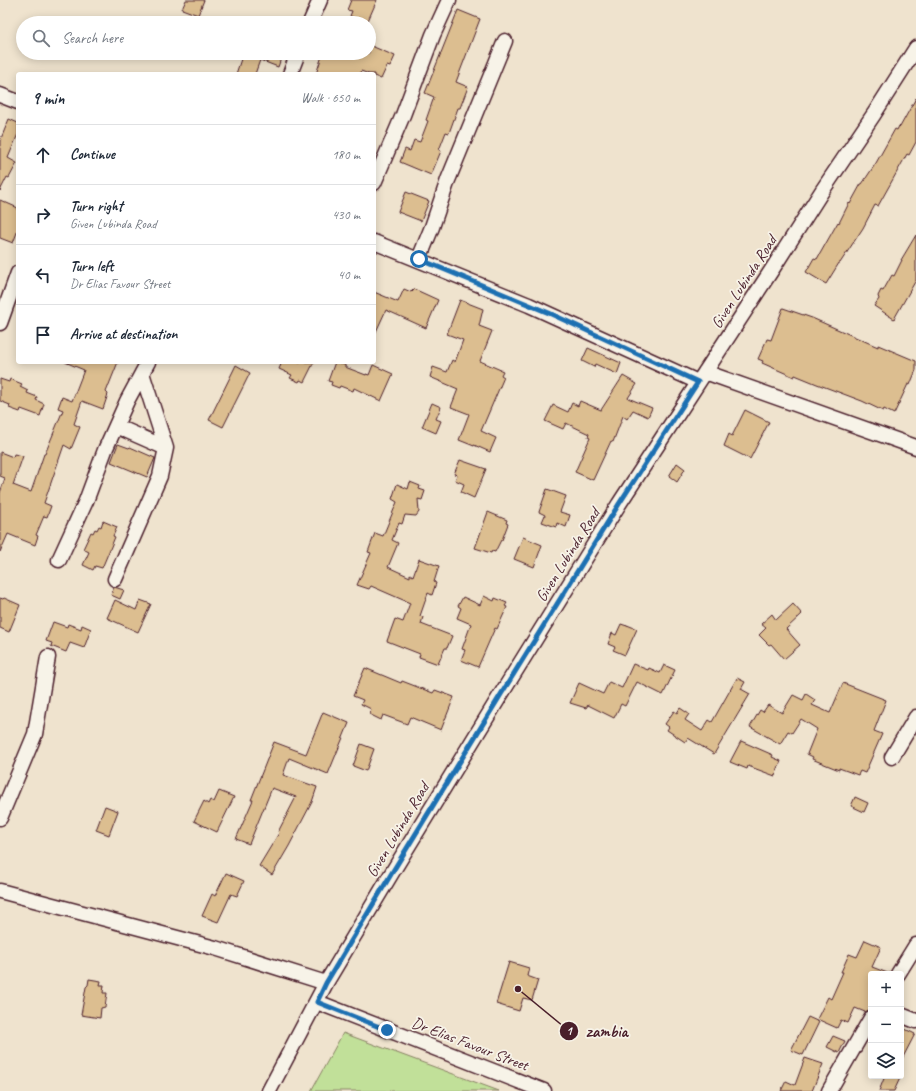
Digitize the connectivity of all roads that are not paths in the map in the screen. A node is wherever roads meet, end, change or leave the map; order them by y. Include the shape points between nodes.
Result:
1 (320, 0) edge
2 (449, 0) edge
3 (313, 16) edge
4 (505, 41) dead end
5 (916, 48) edge
6 (295, 60) edge
7 (291, 72) edge
8 (0, 95) edge
9 (16, 101) edge
10 (380, 155) edge
11 (376, 174) edge
12 (376, 243) edge
13 (419, 259) junction
14 (16, 279) edge
15 (0, 323) edge
16 (145, 368) edge
17 (702, 377) junction
18 (116, 426) junction
19 (916, 447) edge
20 (166, 448) junction
21 (59, 560) dead end
22 (115, 579) dead end
23 (48, 657) dead end
24 (916, 717) edge
25 (892, 757) dead end
26 (0, 818) edge
27 (0, 891) edge
28 (916, 945) edge
29 (900, 971) edge
30 (326, 983) junction
31 (317, 1002) junction
32 (904, 1016) edge
33 (916, 1021) edge
34 (868, 1023) edge
35 (269, 1091) edge
36 (544, 1091) edge
37 (829, 1091) edge

1 - 3 street
2 - 10 street via 403,115
4 - 13 street via 448,180
5 - 17 street, Given Lubinda Road
6 - 7 street
8 - 9 street
10 - 11 street
12 - 13 street
13 - 17 street
14 - 15 street
16 - 18 street
16 - 20 street
17 - 19 street
17 - 30 street, Given Lubinda Road via 619,504
18 - 20 street
18 - 21 street
20 - 22 street via 160,476
23 - 26 street via 35,734
24 - 25 street
27 - 30 street via 215,948
28 - 29 street
30 - 31 street, Given Lubinda Road
31 - 35 street, Given Lubinda Road
31 - 36 street, Dr Elias Favour Street
32 - 33 street
34 - 37 street

